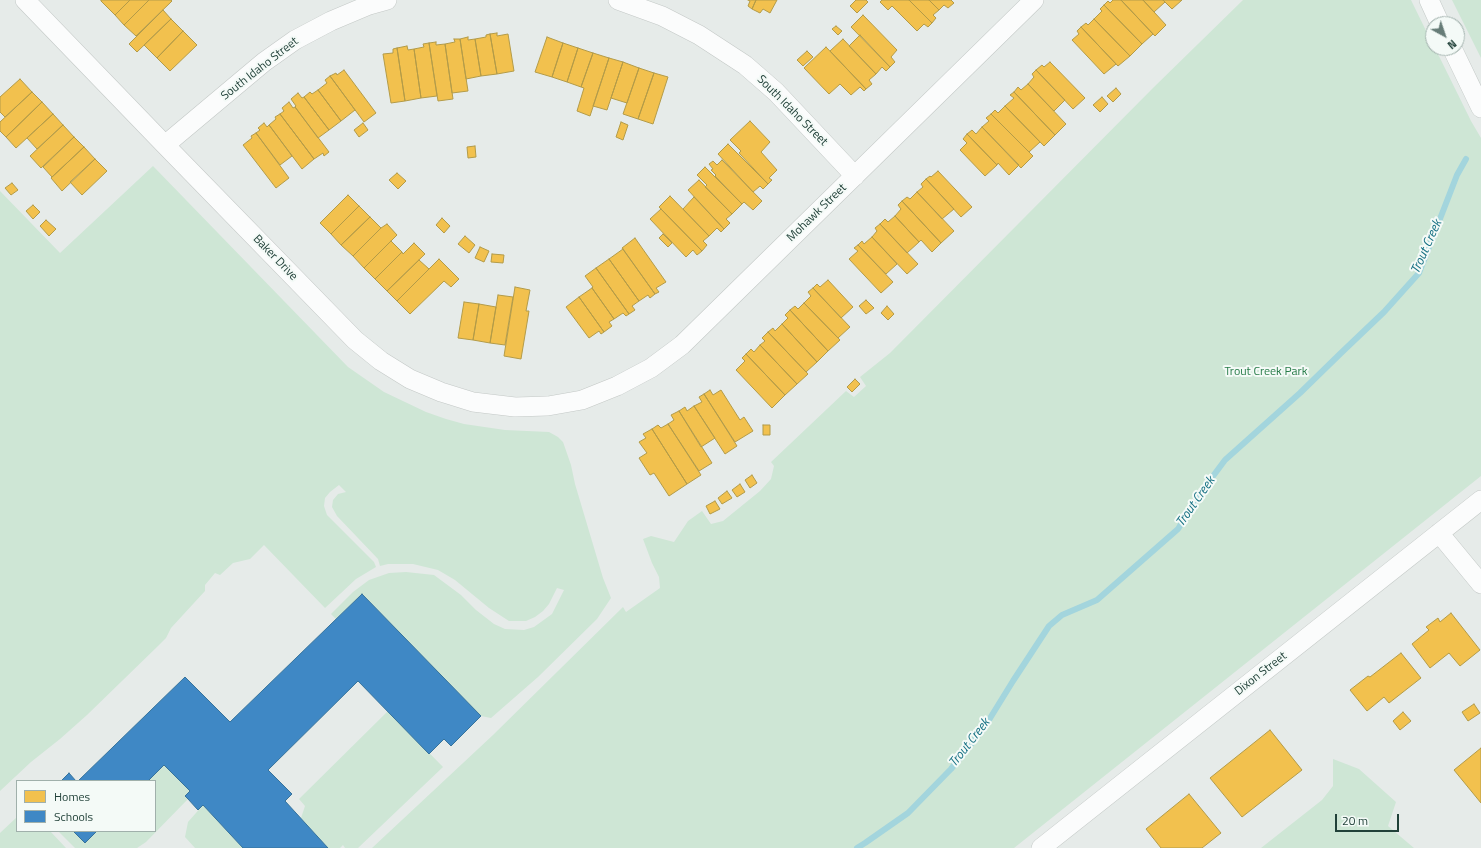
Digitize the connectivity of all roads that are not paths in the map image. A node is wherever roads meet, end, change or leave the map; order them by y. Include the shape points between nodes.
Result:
1 (25, 0) edge
2 (387, 0) edge
3 (618, 0) edge
4 (1034, 0) edge
5 (1429, 0) edge
6 (1436, 16) edge
7 (1456, 56) edge
8 (1481, 108) edge
9 (165, 145) junction
10 (855, 176) junction
11 (582, 400) joint
12 (1481, 500) edge
13 (1439, 533) junction
14 (1481, 584) edge
15 (1042, 848) edge

1 - 9 street, Baker Drive
2 - 9 street, South Idaho Street via 331,21 295,40 264,62
3 - 10 street, South Idaho Street via 662,16 699,35 745,65 776,92
4 - 10 street, Mohawk Street
5 - 6 street
7 - 8 street
9 - 11 street, Baker Drive via 355,340 387,365 435,390 473,402 515,407 548,406
10 - 11 street, Mohawk Street via 682,345 651,368 617,386
12 - 13 street, Dixon Street
13 - 14 street
13 - 15 street, Dixon Street

